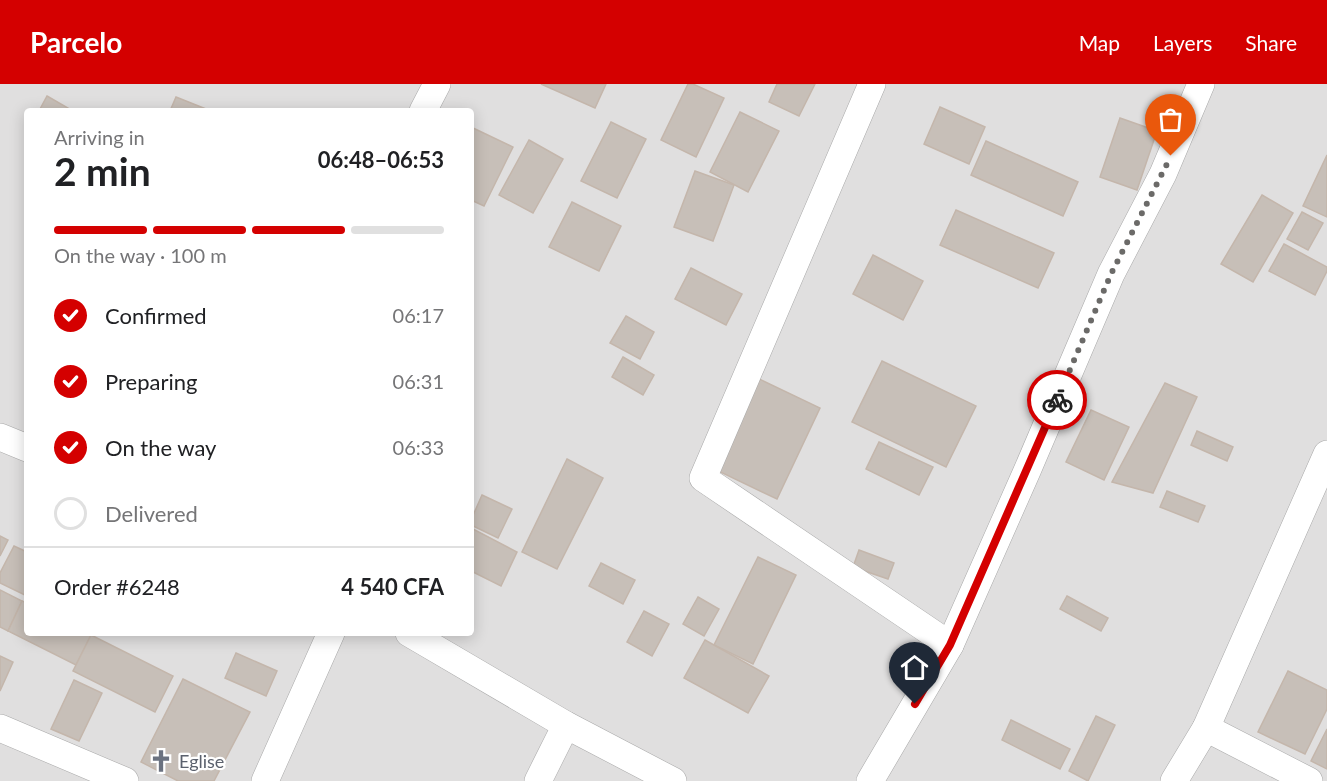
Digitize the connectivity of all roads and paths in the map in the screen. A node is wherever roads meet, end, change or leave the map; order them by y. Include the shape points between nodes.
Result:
1 (872, 84) edge
2 (1201, 84) edge
3 (0, 436) edge
4 (24, 447) edge
5 (1327, 454) edge
6 (330, 636) edge
7 (414, 636) edge
8 (950, 645) junction
9 (566, 725) junction
10 (0, 728) edge
11 (1206, 728) junction
12 (125, 781) edge
13 (265, 781) edge
14 (538, 781) edge
15 (673, 781) edge
16 (870, 781) edge
17 (1174, 781) edge
18 (1309, 781) edge

1 - 8 street via 703,478
2 - 8 street via 1163,174 1111,274
3 - 4 street
5 - 11 street
6 - 13 street
7 - 9 street
8 - 16 street
9 - 14 street
9 - 15 street
10 - 12 street
11 - 17 street
11 - 18 street

